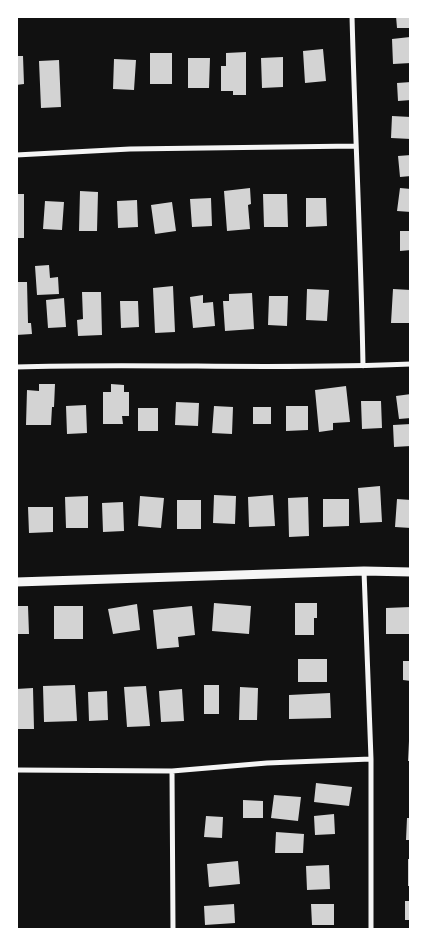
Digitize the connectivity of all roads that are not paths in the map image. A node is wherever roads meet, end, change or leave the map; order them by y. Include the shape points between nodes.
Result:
1 (352, 16) edge
2 (356, 146) junction
3 (16, 155) edge
4 (411, 364) edge
5 (363, 366) junction
6 (16, 368) edge
7 (364, 572) junction
8 (411, 572) edge
9 (16, 582) edge
10 (371, 758) junction
11 (16, 770) edge
12 (172, 771) junction
13 (173, 930) edge
14 (370, 930) edge

1 - 2 street
2 - 3 street via 130,149
2 - 5 street
4 - 5 street
5 - 6 street via 86,365
7 - 8 street
7 - 9 street
7 - 10 street
10 - 12 street
10 - 14 street
11 - 12 street
12 - 13 street

